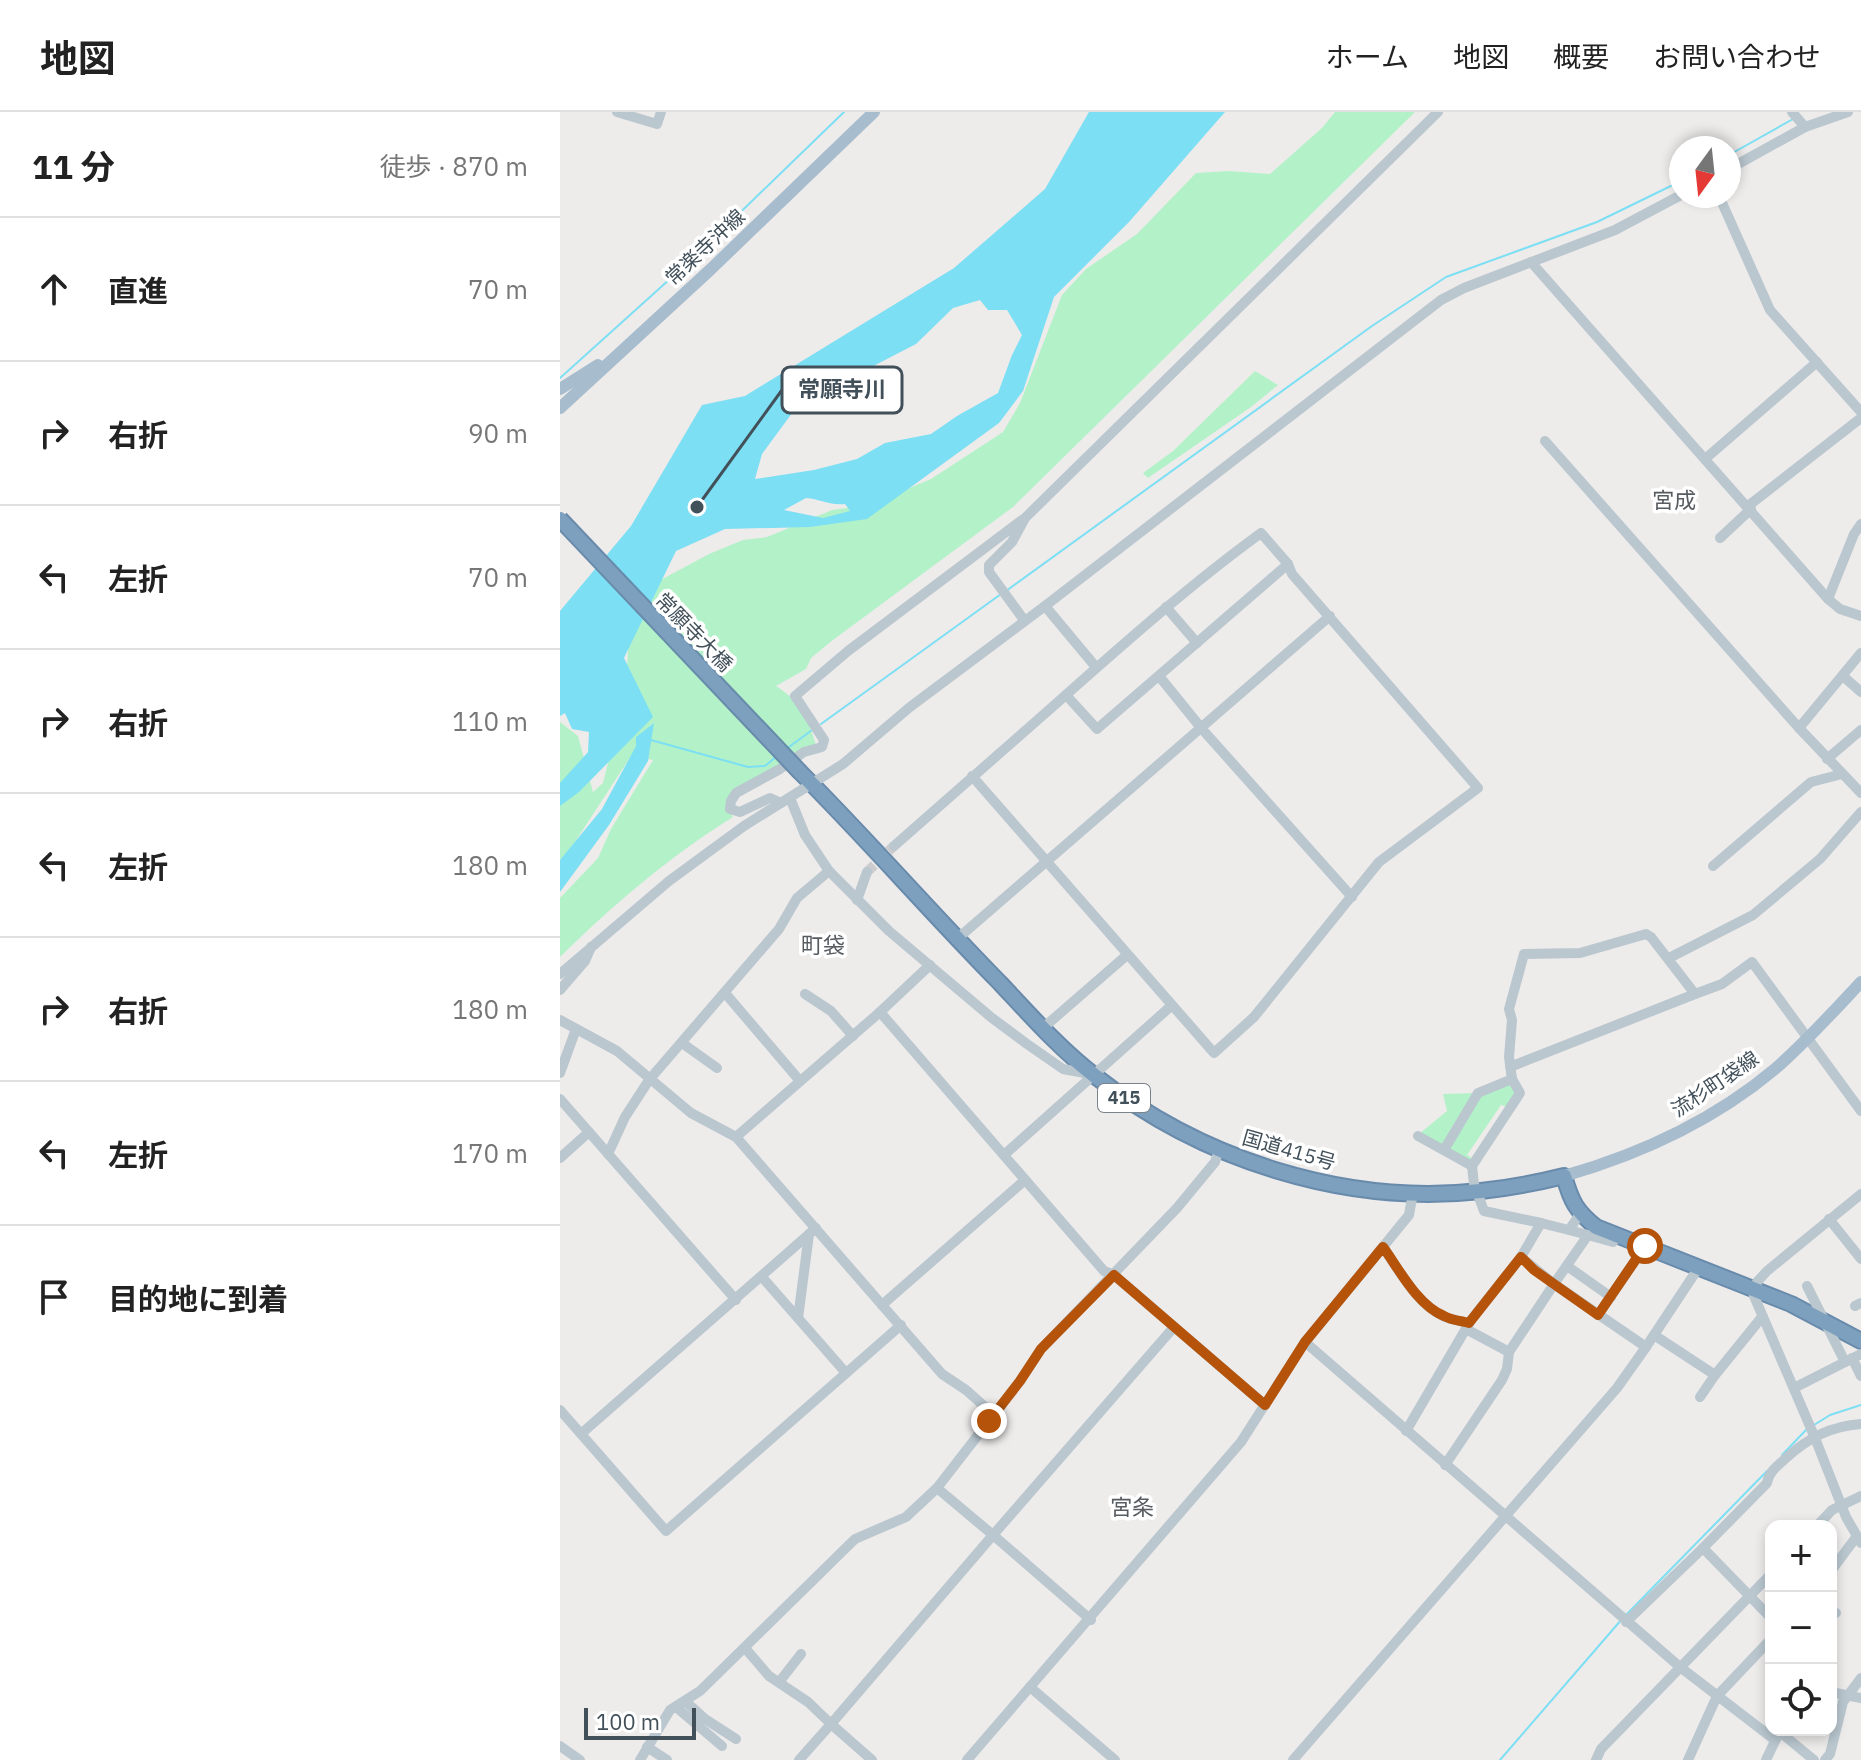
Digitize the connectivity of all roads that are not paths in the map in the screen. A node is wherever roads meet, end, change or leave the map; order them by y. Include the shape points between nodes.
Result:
1 (617, 112) edge
2 (661, 112) edge
3 (874, 112) edge
4 (1438, 112) edge
5 (1792, 112) edge
6 (1848, 112) edge
7 (1805, 127) junction
8 (1741, 162) edge
9 (1669, 201) edge
10 (1724, 208) edge
11 (1531, 262) junction
12 (624, 349) junction
13 (1817, 362) junction
14 (560, 389) edge
15 (560, 408) edge
16 (1861, 412) edge
17 (1861, 418) edge
18 (1545, 441) dead end
19 (1705, 459) junction
20 (1750, 508) junction
21 (1025, 518) junction
22 (560, 519) edge
23 (1861, 524) edge
24 (1720, 538) dead end
25 (1288, 564) junction
26 (1828, 599) junction
27 (1045, 606) junction
28 (1166, 607) junction
29 (1330, 616) junction
30 (1861, 616) edge
31 (1024, 620) junction
32 (1197, 643) junction
33 (1861, 653) edge
34 (1095, 666) junction
35 (1159, 676) junction
36 (1844, 677) junction
37 (1861, 692) edge
38 (1066, 695) junction
39 (1799, 728) junction
40 (1202, 729) junction
41 (1861, 730) edge
42 (1827, 759) junction
43 (800, 772) joint
44 (1842, 774) junction
45 (972, 776) junction
46 (812, 784) junction
47 (1861, 793) edge
48 (785, 801) junction
49 (1861, 812) edge
50 (894, 846) tunnel mouth
51 (1047, 861) junction
52 (1713, 866) dead end
53 (829, 871) junction
54 (867, 872) tunnel mouth
55 (1352, 897) junction
56 (857, 900) junction
57 (957, 939) junction
58 (592, 945) junction
59 (1127, 955) junction
60 (1669, 958) junction
61 (930, 965) junction
62 (560, 974) edge
63 (1861, 982) edge
64 (560, 990) edge
65 (725, 993) junction
66 (805, 994) dead end
67 (1695, 994) junction
68 (1171, 1006) junction
69 (880, 1012) junction
70 (560, 1020) edge
71 (1043, 1028) junction
72 (576, 1029) junction
73 (853, 1036) junction
74 (1809, 1038) junction
75 (682, 1043) junction
76 (717, 1068) dead end
77 (560, 1073) edge
78 (1511, 1073) junction
79 (1092, 1074) junction
80 (649, 1080) junction
81 (800, 1081) junction
82 (560, 1099) edge
83 (1861, 1111) edge
84 (589, 1132) junction
85 (1418, 1136) dead end
86 (736, 1137) junction
87 (1219, 1150) junction
88 (1444, 1150) junction
89 (608, 1154) junction
90 (1004, 1155) junction
91 (560, 1158) edge
92 (1472, 1166) junction
93 (1564, 1176) junction
94 (1025, 1180) junction
95 (1478, 1192) junction
96 (1413, 1193) junction
97 (1861, 1194) edge
98 (1580, 1214) junction
99 (1829, 1219) junction
100 (1541, 1223) junction
101 (1569, 1230) junction
102 (812, 1231) junction
103 (1588, 1235) junction
104 (1617, 1236) junction
105 (1645, 1246) junction
106 (1383, 1247) junction
107 (1521, 1257) junction
108 (1861, 1259) edge
109 (1567, 1266) junction
110 (1699, 1267) junction
111 (1114, 1275) junction
112 (762, 1277) junction
113 (1554, 1284) junction
114 (1807, 1286) dead end
115 (1755, 1289) junction
116 (1611, 1297) junction
117 (736, 1300) junction
118 (882, 1305) junction
119 (1598, 1315) junction
120 (1762, 1317) junction
121 (798, 1318) junction
122 (1826, 1320) junction
123 (901, 1325) junction
124 (1467, 1326) junction
125 (1174, 1327) junction
126 (1654, 1335) junction
127 (1861, 1341) edge
128 (1305, 1342) junction
129 (1646, 1347) junction
130 (1509, 1352) junction
131 (1853, 1358) edge
132 (846, 1373) junction
133 (1715, 1375) junction
134 (1861, 1376) edge
135 (1794, 1388) junction
136 (1700, 1397) dead end
137 (1265, 1405) junction
138 (560, 1410) edge
139 (993, 1414) junction
140 (1861, 1424) edge
141 (1406, 1431) junction
142 (582, 1433) junction
143 (1815, 1438) junction
144 (1445, 1465) junction
145 (937, 1488) junction
146 (1861, 1496) edge
147 (1841, 1505) junction
148 (1506, 1515) junction
149 (1824, 1520) edge
150 (993, 1535) junction
151 (1859, 1539) edge
152 (1703, 1548) junction
153 (1837, 1564) edge
154 (1765, 1580) edge
155 (1751, 1595) junction
156 (1765, 1611) edge
157 (1091, 1620) junction
158 (1626, 1622) junction
159 (1765, 1645) edge
160 (745, 1648) junction
161 (801, 1654) dead end
162 (1680, 1667) junction
163 (1861, 1678) edge
164 (780, 1681) junction
165 (1030, 1687) junction
166 (1837, 1694) edge
167 (1849, 1695) junction
168 (1717, 1696) junction
169 (1861, 1698) edge
170 (680, 1704) junction
171 (831, 1724) junction
172 (1765, 1725) edge
173 (1778, 1736) edge
174 (1782, 1736) edge
175 (736, 1739) dead end
176 (560, 1746) edge
177 (722, 1746) dead end
178 (647, 1747) junction
179 (580, 1760) edge
180 (640, 1760) edge
181 (667, 1760) edge
182 (799, 1760) edge
183 (872, 1760) edge
184 (967, 1760) edge
185 (1115, 1760) edge
186 (1293, 1760) edge
187 (1596, 1760) edge
188 (1688, 1760) edge
189 (1766, 1760) edge
190 (1814, 1760) edge
191 (1825, 1760) edge

1 - 2 street via 657,124
3 - 12 main road, 常楽寺沖線
4 - 21 street
5 - 7 street
6 - 7 street
7 - 8 street
9 - 11 street via 1615,230
10 - 13 street via 1770,310
11 - 19 street
11 - 27 street via 1464,288 1413,319
12 - 14 main road
12 - 15 main road, 常楽寺沖線
13 - 16 street
13 - 19 street
17 - 20 street
18 - 39 street
19 - 20 street
20 - 24 street
20 - 26 street
21 - 31 street via 1012,542 989,565
21 - 48 street via 795,696 821,733 822,747 804,752 736,793 730,809 740,812 770,798
22 - 43 highway, 常願寺大橋 / 415, bridge
23 - 26 street
25 - 28 street via 1261,533
25 - 29 street
25 - 32 street
26 - 30 street
27 - 31 street
27 - 34 street
28 - 32 street
28 - 34 street
29 - 40 street
29 - 55 street via 1478,788 1388,855
31 - 46 street
32 - 35 street
33 - 36 street
34 - 38 street
35 - 38 street via 1097,729
35 - 40 street
36 - 37 street
36 - 39 street
38 - 45 street
39 - 42 street
40 - 51 street
40 - 55 street
41 - 42 street
42 - 44 street
43 - 46 highway, 国道415号 / 415
44 - 47 street
44 - 52 street via 1811,782
45 - 50 street
45 - 51 street
46 - 48 street
46 - 57 highway, 国道415号 / 415
48 - 53 street
48 - 58 street via 669,881
49 - 60 street via 1820,859 1753,915
51 - 57 street
51 - 59 street
53 - 56 street
53 - 65 street via 797,898 779,929
54 - 56 street
55 - 68 street via 1254,1017 1214,1053
56 - 61 street
57 - 71 highway, 国道415号 / 415
58 - 62 street
58 - 64 street
59 - 68 street
59 - 71 street
60 - 67 street
60 - 78 street via 1646,934 1580,953 1524,954 1509,1009
61 - 69 street
61 - 79 street via 1063,1069
63 - 74 main road, 流杉町袋線
65 - 75 street
65 - 81 street
66 - 73 street via 831,1011
67 - 74 street via 1722,984 1752,962
67 - 78 street
68 - 79 street
69 - 73 street
69 - 90 street
70 - 72 street
71 - 79 highway, 国道415号 / 415
72 - 77 street
72 - 80 street via 617,1051
73 - 81 street
74 - 83 street
74 - 93 main road, 流杉町袋線 via 1697,1123 1646,1148
75 - 76 street
75 - 80 street
78 - 88 street via 1478,1093
78 - 92 street via 1520,1093
79 - 87 highway, 国道415号 / 415 via 1165,1123
79 - 90 street
80 - 86 street via 691,1113
80 - 89 street
81 - 86 street
82 - 84 street
84 - 89 street
84 - 91 street
85 - 88 street
86 - 102 street
87 - 96 highway, 国道415号 / 415 via 1329,1183
87 - 111 street via 1177,1208
88 - 92 street
89 - 117 street
90 - 94 street
92 - 95 street
93 - 95 highway, 国道415号 / 415
93 - 98 highway
94 - 111 street via 1104,1271
94 - 118 street
95 - 96 highway, 国道415号 / 415
95 - 100 street via 1484,1211
96 - 106 street via 1409,1215
97 - 99 street
98 - 101 street
98 - 104 highway
99 - 108 street
99 - 115 street via 1767,1271
100 - 101 street
100 - 107 street
101 - 103 street
102 - 112 street
102 - 118 street
102 - 121 street
103 - 104 street via 1613,1242
103 - 109 street
104 - 105 highway
105 - 110 highway
105 - 116 street
106 - 124 street via 1435,1311
106 - 128 street
107 - 113 street
107 - 124 street
109 - 113 street
109 - 116 street
110 - 115 highway
110 - 126 street
111 - 125 street
111 - 139 street via 1041,1349
112 - 117 street
112 - 121 street
113 - 119 street
113 - 130 street
114 - 122 street
115 - 120 street
115 - 122 highway
116 - 119 street
117 - 142 street
118 - 123 street
119 - 129 street
120 - 133 street
120 - 135 street
121 - 132 street
122 - 127 highway
122 - 131 street
123 - 132 street
123 - 139 street via 942,1374
124 - 130 street
124 - 141 street
125 - 137 street
125 - 150 street
126 - 129 street
126 - 133 street
128 - 137 street
128 - 141 street
129 - 148 street
130 - 144 street via 1502,1380
131 - 134 street
131 - 135 street
132 - 142 street via 666,1531
133 - 136 street
135 - 143 street
137 - 157 street via 1234,1451
138 - 142 street
139 - 145 street
140 - 143 street via 1827,1430
141 - 144 street
143 - 147 street
143 - 152 street via 1769,1474 1767,1483
144 - 148 street
145 - 150 street
145 - 160 street via 906,1517 855,1539
146 - 147 street
147 - 149 street
147 - 151 street
148 - 158 street
148 - 186 street
150 - 157 street
150 - 171 street
151 - 153 street
152 - 155 street
152 - 158 street
154 - 155 street
155 - 156 street
155 - 162 street
157 - 165 street
158 - 162 street
159 - 168 street
160 - 164 street
160 - 170 street
161 - 164 street
162 - 168 street
162 - 187 street
163 - 167 street
164 - 171 street
165 - 184 street
165 - 185 street
166 - 167 street
167 - 169 street
167 - 191 street
168 - 172 street
168 - 188 street
170 - 175 street
170 - 177 street
170 - 178 street via 670,1710
171 - 182 street
171 - 183 street
173 - 189 street
174 - 190 street
176 - 179 street
178 - 180 street
178 - 181 street

